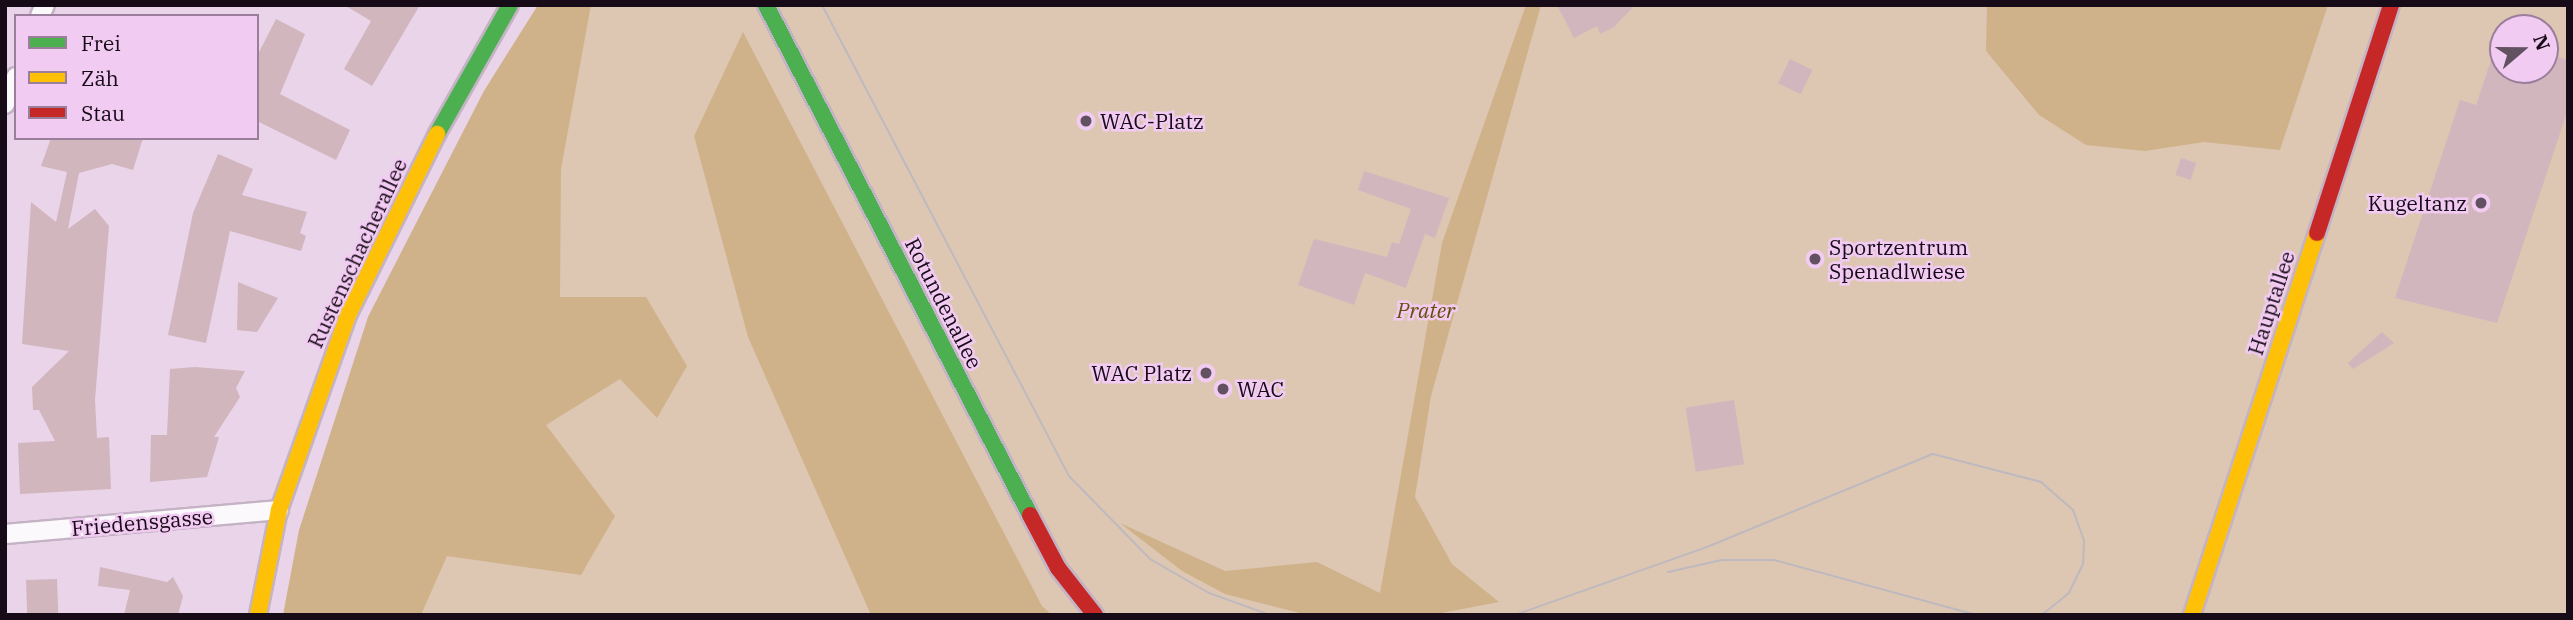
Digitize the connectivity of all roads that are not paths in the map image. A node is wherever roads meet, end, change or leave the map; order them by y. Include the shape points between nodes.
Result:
1 (510, 5) edge
2 (766, 5) edge
3 (2391, 5) edge
4 (14, 82) edge
5 (5, 104) edge
6 (279, 510) junction
7 (5, 534) edge
8 (258, 615) edge
9 (1095, 615) edge
10 (2192, 615) edge

1 - 6 street, Rustenschacherallee via 426,154 348,314
2 - 9 street, Rotundenallee via 1058,568
3 - 10 street, Hauptallee
4 - 5 street
6 - 7 street, Friedensgasse
6 - 8 street, Rustenschacherallee

